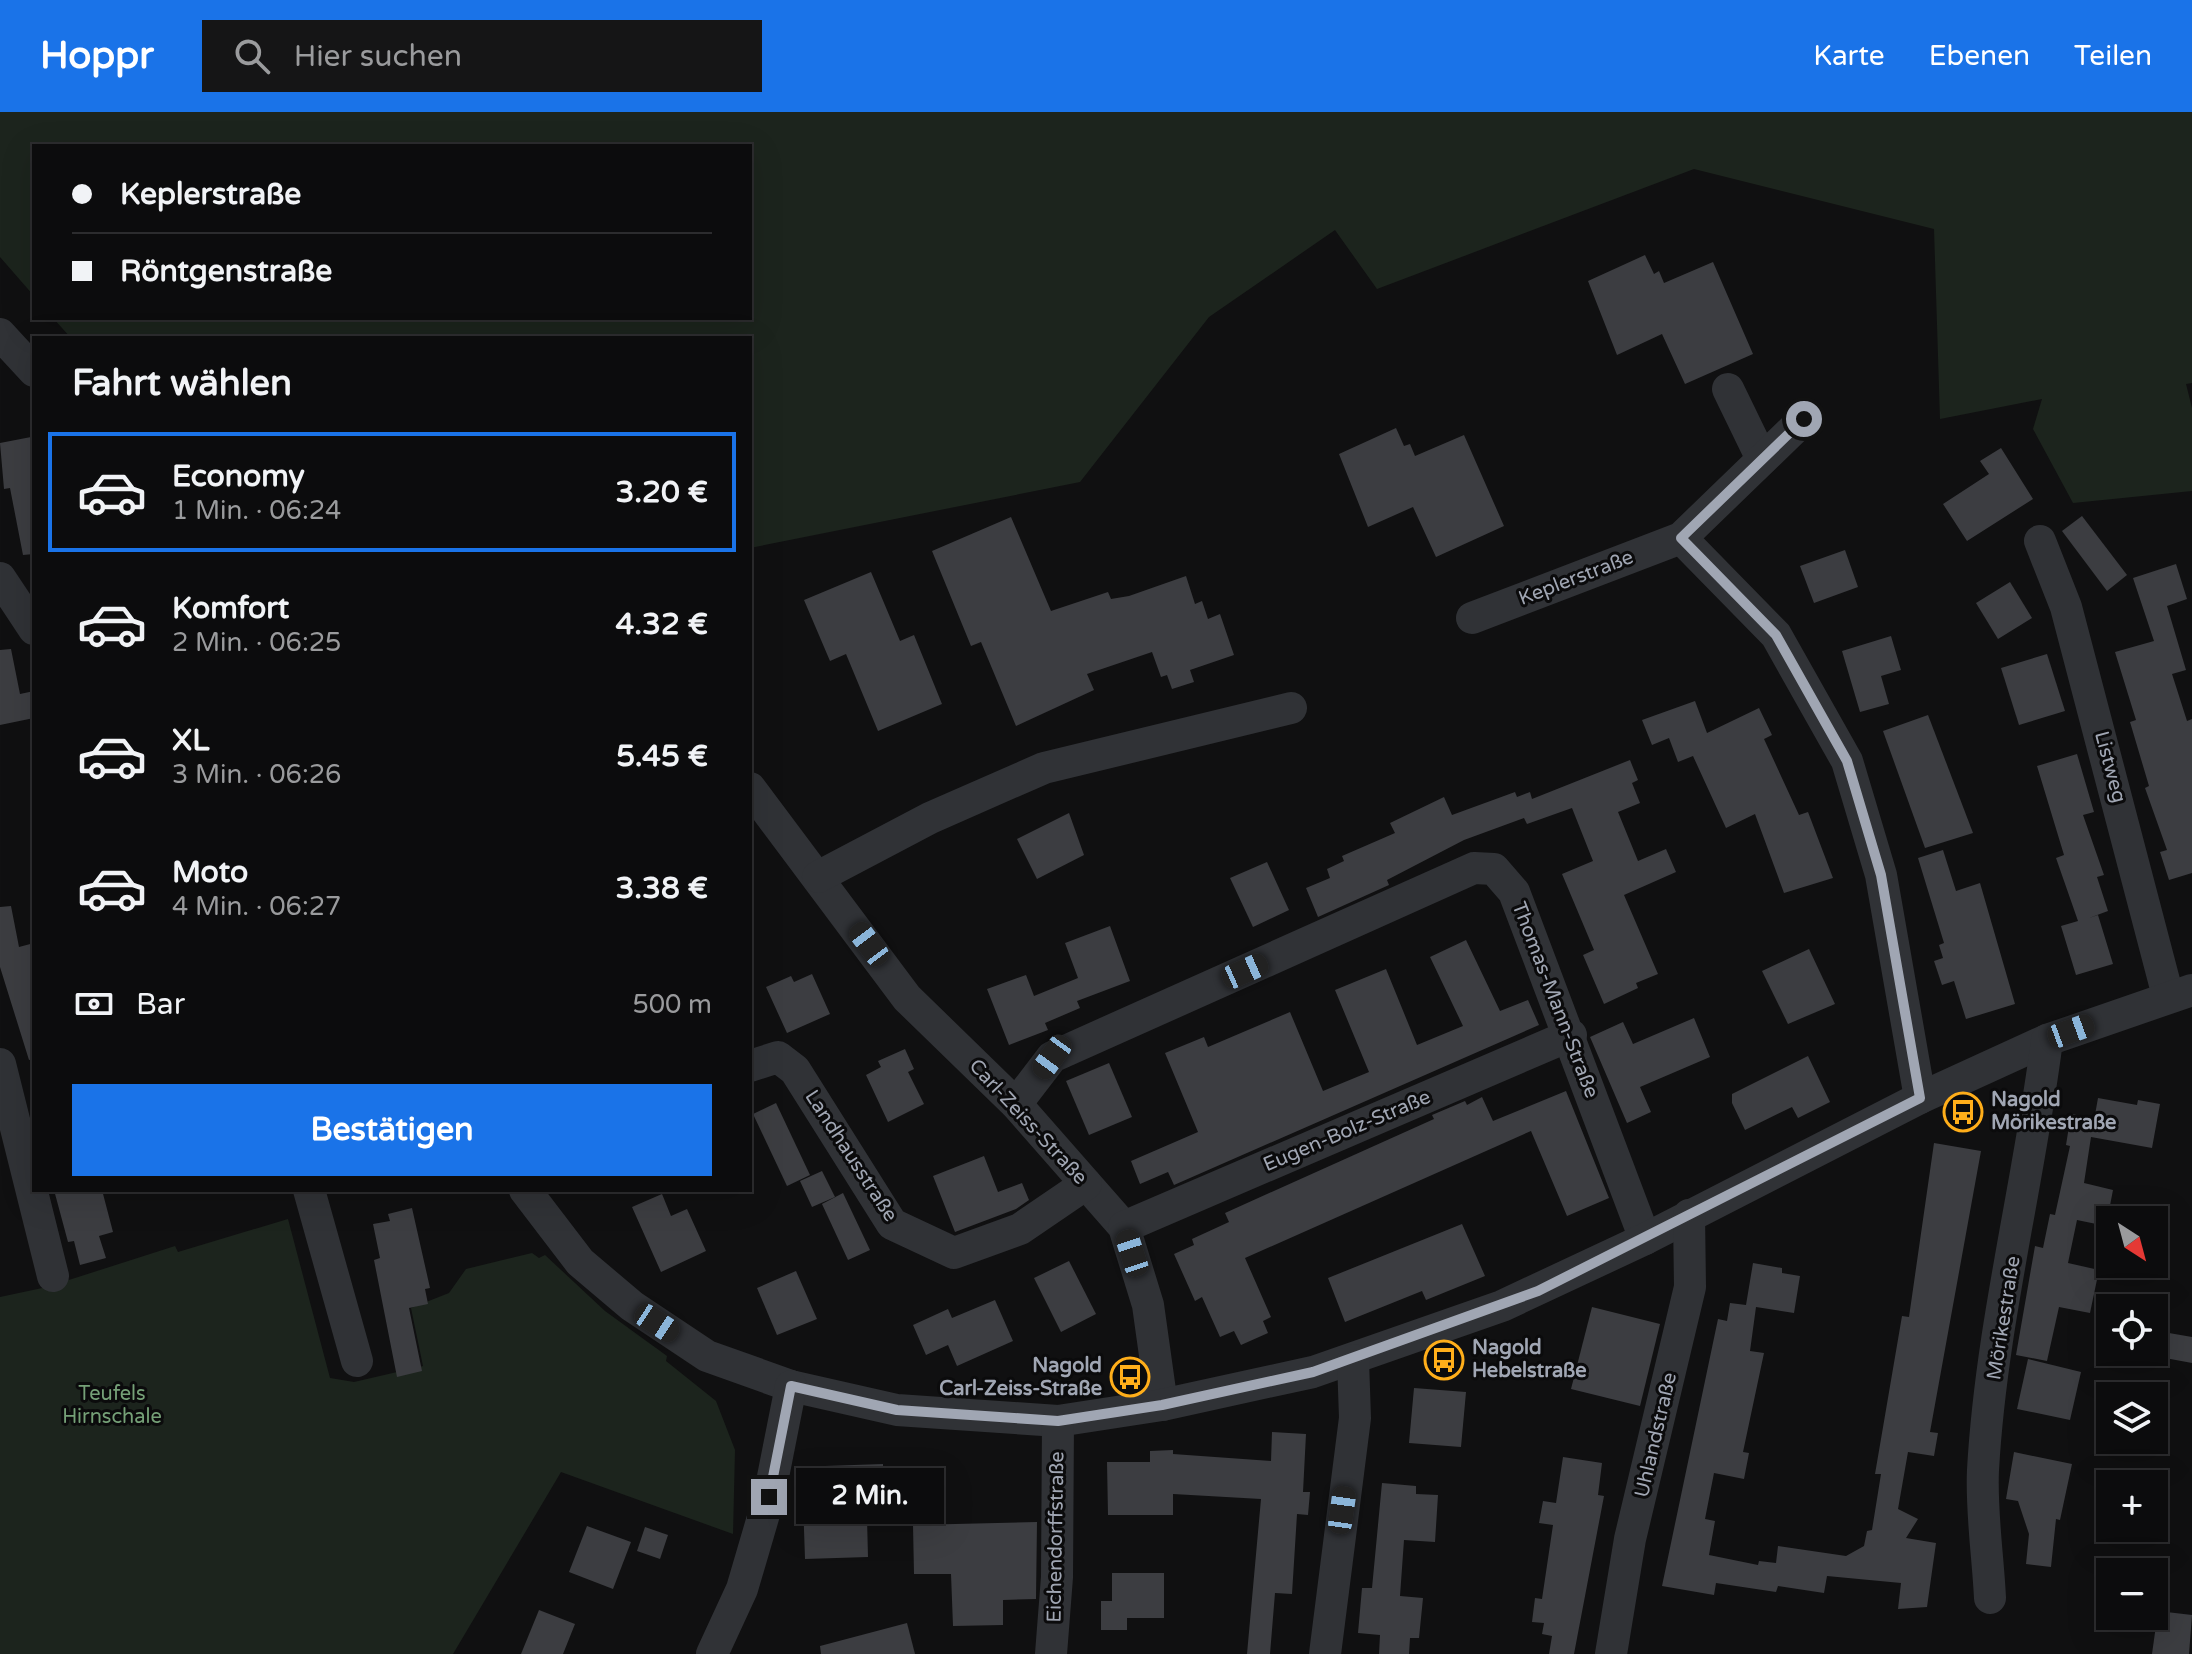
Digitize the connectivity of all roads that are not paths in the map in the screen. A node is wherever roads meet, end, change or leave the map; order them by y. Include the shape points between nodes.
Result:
1 (0, 334) edge
2 (32, 369) edge
3 (1728, 389) dead end
4 (1804, 419) dead end
5 (1762, 459) junction
6 (1681, 538) junction
7 (2040, 541) dead end
8 (0, 578) edge
9 (1472, 618) dead end
10 (32, 626) edge
11 (1291, 708) dead end
12 (752, 791) edge
13 (818, 877) junction
14 (2180, 993) edge
15 (1571, 1035) junction
16 (2047, 1040) junction
17 (0, 1064) edge
18 (752, 1065) edge
19 (1920, 1098) junction
20 (1016, 1104) junction
21 (1086, 1184) junction
22 (310, 1192) edge
23 (527, 1192) edge
24 (1689, 1215) junction
25 (1124, 1227) junction
26 (1645, 1239) junction
27 (53, 1276) dead end
28 (1353, 1360) junction
29 (357, 1361) dead end
30 (791, 1386) junction
31 (1162, 1405) junction
32 (1058, 1421) junction
33 (1990, 1598) dead end
34 (712, 1654) edge
35 (1051, 1654) edge
36 (1325, 1654) edge
37 (1611, 1654) edge

1 - 2 street
3 - 5 street
4 - 5 street, Keplerstraße
5 - 6 street, Keplerstraße
6 - 9 street, Keplerstraße
6 - 19 street via 1776,635 1847,761 1881,875
7 - 14 street, Listweg via 2066,607
8 - 10 street
11 - 13 street via 1044,768 930,818
12 - 13 street, Carl-Zeiss-Straße
13 - 20 street, Carl-Zeiss-Straße via 907,998
14 - 16 street
15 - 20 street, Thomas-Mann-Straße via 1514,892 1494,869 1474,868 1052,1057
15 - 25 street, Eugen-Bolz-Straße
15 - 26 street, Thomas-Mann-Straße
16 - 19 street
16 - 33 street, Mörikestraße via 2001,1320 1983,1472
17 - 27 street
18 - 21 street, Landhausstraße via 778,1057 795,1070 892,1224 954,1253 1020,1229
19 - 24 street
20 - 21 street, Carl-Zeiss-Straße
21 - 25 street, Carl-Zeiss-Straße
22 - 29 street
23 - 30 street via 580,1262 632,1306 707,1356
24 - 26 street
24 - 37 street, Uhlandstraße via 1690,1287 1630,1539
25 - 31 street, Carl-Zeiss-Straße via 1148,1305
26 - 28 street via 1514,1301
28 - 31 street
28 - 36 street via 1355,1418
30 - 32 street via 897,1410
30 - 34 street via 769,1497 742,1589
31 - 32 street
32 - 35 street, Eichendorffstraße

